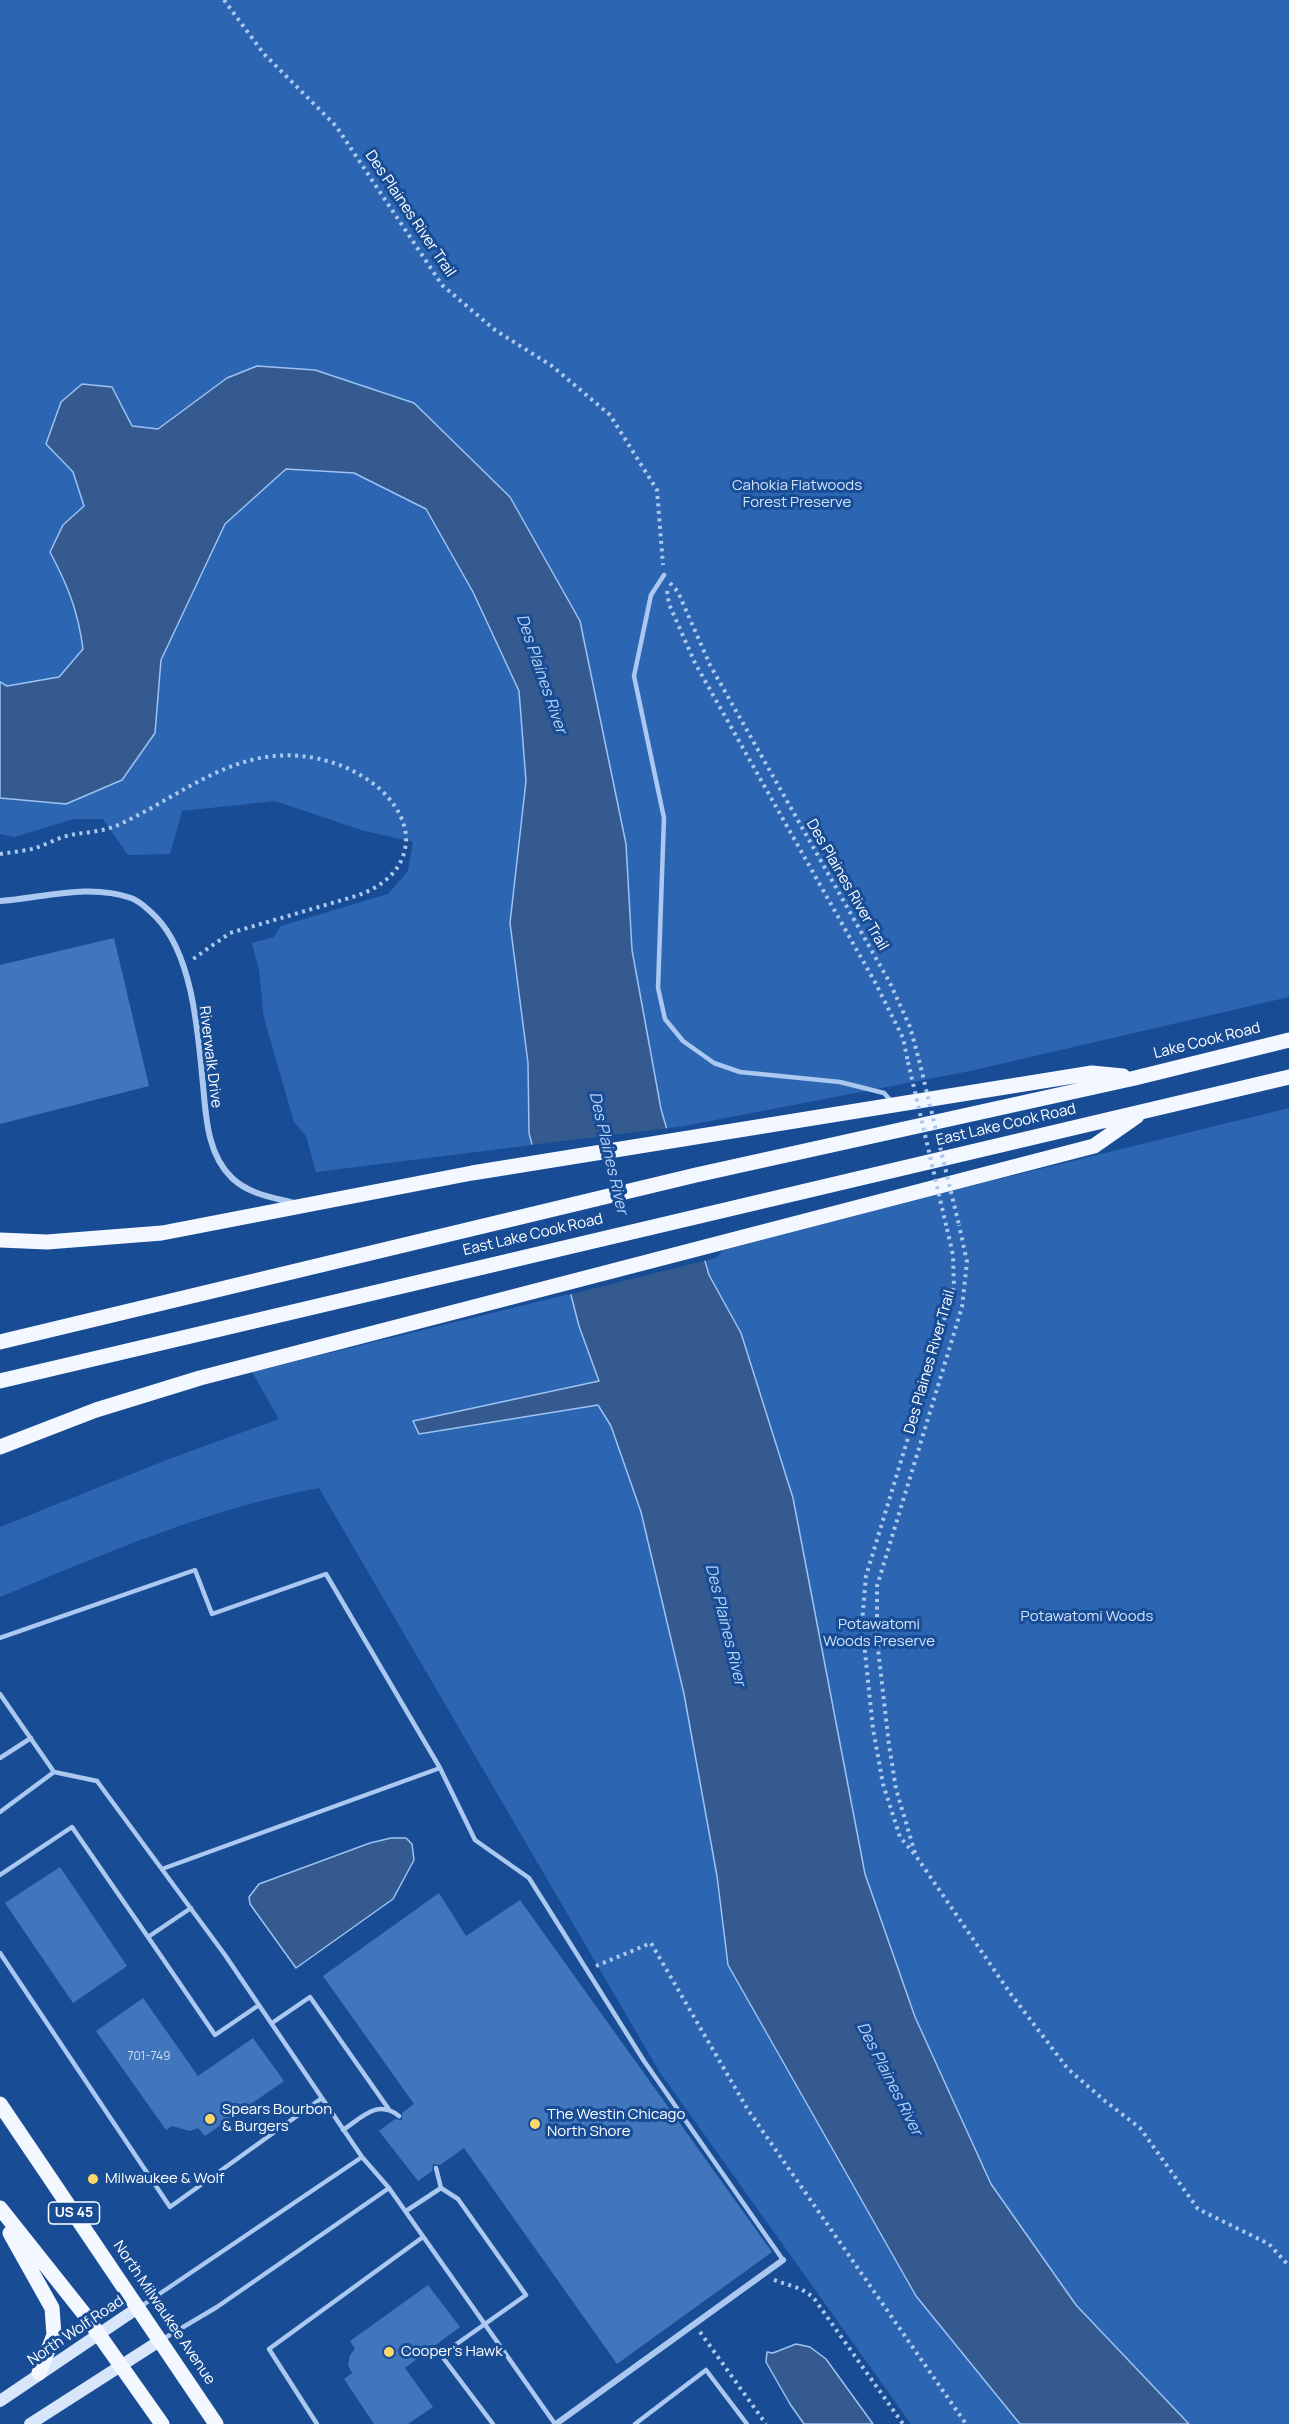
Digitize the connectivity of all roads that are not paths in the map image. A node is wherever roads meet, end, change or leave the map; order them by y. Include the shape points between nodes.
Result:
1 (664, 575) road end
2 (0, 901) edge
3 (1289, 1040) edge
4 (1289, 1077) edge
5 (1135, 1078) junction
6 (895, 1106) junction
7 (1145, 1111) junction
8 (304, 1206) junction
9 (0, 1240) edge
10 (0, 1342) edge
11 (0, 1381) edge
12 (0, 1447) edge
13 (0, 1638) edge
14 (0, 1694) edge
15 (31, 1738) junction
16 (0, 1758) edge
17 (440, 1768) junction
18 (54, 1772) junction
19 (0, 1812) edge
20 (162, 1869) junction
21 (0, 1875) edge
22 (191, 1908) junction
23 (148, 1937) junction
24 (0, 1953) edge
25 (260, 2005) junction
26 (272, 2023) junction
27 (322, 2098) junction
28 (0, 2104) edge
29 (388, 2108) junction
30 (399, 2116) dead end
31 (344, 2130) junction
32 (362, 2157) junction
33 (436, 2168) dead end
34 (389, 2188) junction
35 (441, 2188) junction
36 (0, 2208) edge
37 (406, 2211) junction
38 (0, 2215) edge
39 (423, 2237) junction
40 (783, 2260) joint
41 (139, 2307) junction
42 (485, 2324) junction
43 (99, 2334) junction
44 (161, 2340) junction
45 (120, 2365) junction
46 (39, 2373) junction
47 (0, 2402) edge
48 (30, 2424) edge
49 (162, 2424) edge
50 (216, 2424) edge
51 (317, 2424) edge
52 (493, 2424) edge
53 (555, 2424) edge
54 (635, 2424) edge
55 (747, 2424) edge

1 - 6 lane via 651,596 634,676 664,818 658,988 665,1019 683,1041 714,1063 740,1072 871,1088 884,1093
2 - 8 street, Riverwalk Drive via 92,890 132,898 167,928 183,967 198,1032 207,1123 216,1158 230,1177 249,1192
3 - 5 main road, Lake Cook Road
4 - 7 main road
5 - 6 main road via 1092,1072
5 - 10 main road, East Lake Cook Road via 696,1175
6 - 8 main road via 472,1173
7 - 11 main road, East Lake Cook Road
7 - 12 main road via 1094,1146 200,1378 96,1410
8 - 9 main road via 162,1233 47,1242
13 - 17 lane via 195,1570 212,1614 326,1574
14 - 15 lane
15 - 16 lane
15 - 18 lane
17 - 20 lane
17 - 40 lane via 475,1840 529,1878 644,2061
18 - 19 lane
18 - 20 lane via 97,1781
20 - 22 lane
21 - 23 lane via 72,1827
22 - 23 lane
22 - 25 lane
23 - 25 lane via 215,2035
24 - 27 lane via 170,2207
25 - 26 lane
26 - 27 lane
26 - 29 lane via 310,1997
27 - 31 lane
28 - 41 main road, North Milwaukee Avenue / US 45
29 - 30 lane
29 - 31 lane via 376,2108
31 - 32 lane
32 - 34 lane
32 - 41 lane
33 - 35 lane
34 - 37 lane
34 - 44 lane via 217,2307
35 - 37 lane
35 - 42 lane via 458,2199 526,2295
36 - 43 main road
37 - 39 lane
38 - 46 main road via 52,2308 54,2335
39 - 42 lane
39 - 51 lane via 268,2349
40 - 53 street
41 - 43 main road, North Wolf Road
41 - 44 main road, North Milwaukee Avenue / US 45
42 - 52 lane via 441,2355
42 - 53 lane
43 - 45 main road
43 - 46 main road, North Wolf Road
44 - 45 main road
44 - 50 main road, North Milwaukee Avenue / US 45
45 - 48 main road
45 - 49 main road
46 - 47 main road, North Wolf Road
54 - 55 lane via 706,2370

